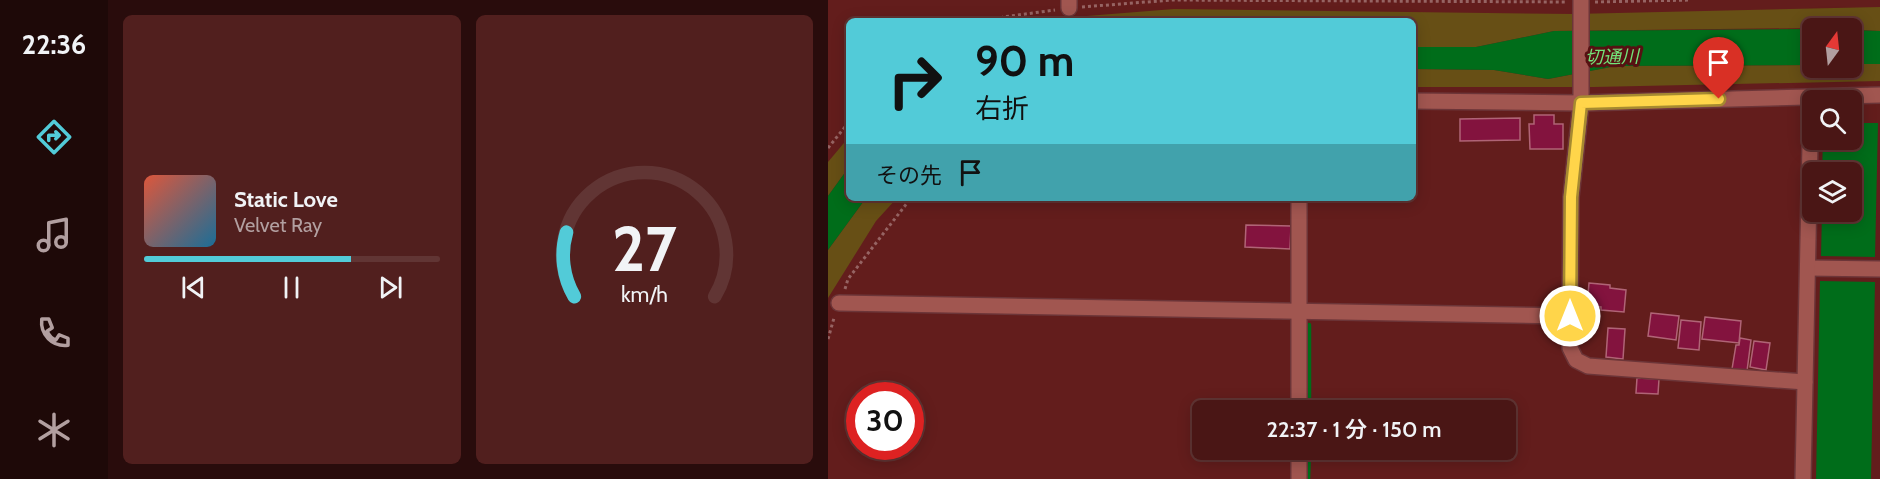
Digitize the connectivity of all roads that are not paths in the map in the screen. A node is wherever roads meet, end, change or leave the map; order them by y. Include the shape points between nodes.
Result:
1 (1581, 3) edge
2 (1880, 94) edge
3 (1862, 95) edge
4 (1802, 97) edge
5 (1581, 99) junction
6 (1416, 101) edge
7 (1810, 150) edge
8 (1299, 201) edge
9 (1808, 268) junction
10 (1876, 269) edge
11 (839, 303) road end
12 (1298, 313) junction
13 (1570, 316) junction
14 (1805, 382) junction
15 (1299, 400) edge
16 (1299, 460) edge
17 (1299, 479) edge
18 (1803, 479) edge

1 - 5 street
2 - 3 street
4 - 5 street
5 - 6 street
5 - 13 street via 1571,197
7 - 9 street
8 - 12 street
9 - 10 street
9 - 14 street
11 - 12 street
12 - 13 street
12 - 15 street
13 - 14 street via 1570,348 1575,360 1588,366
14 - 18 street
16 - 17 street

